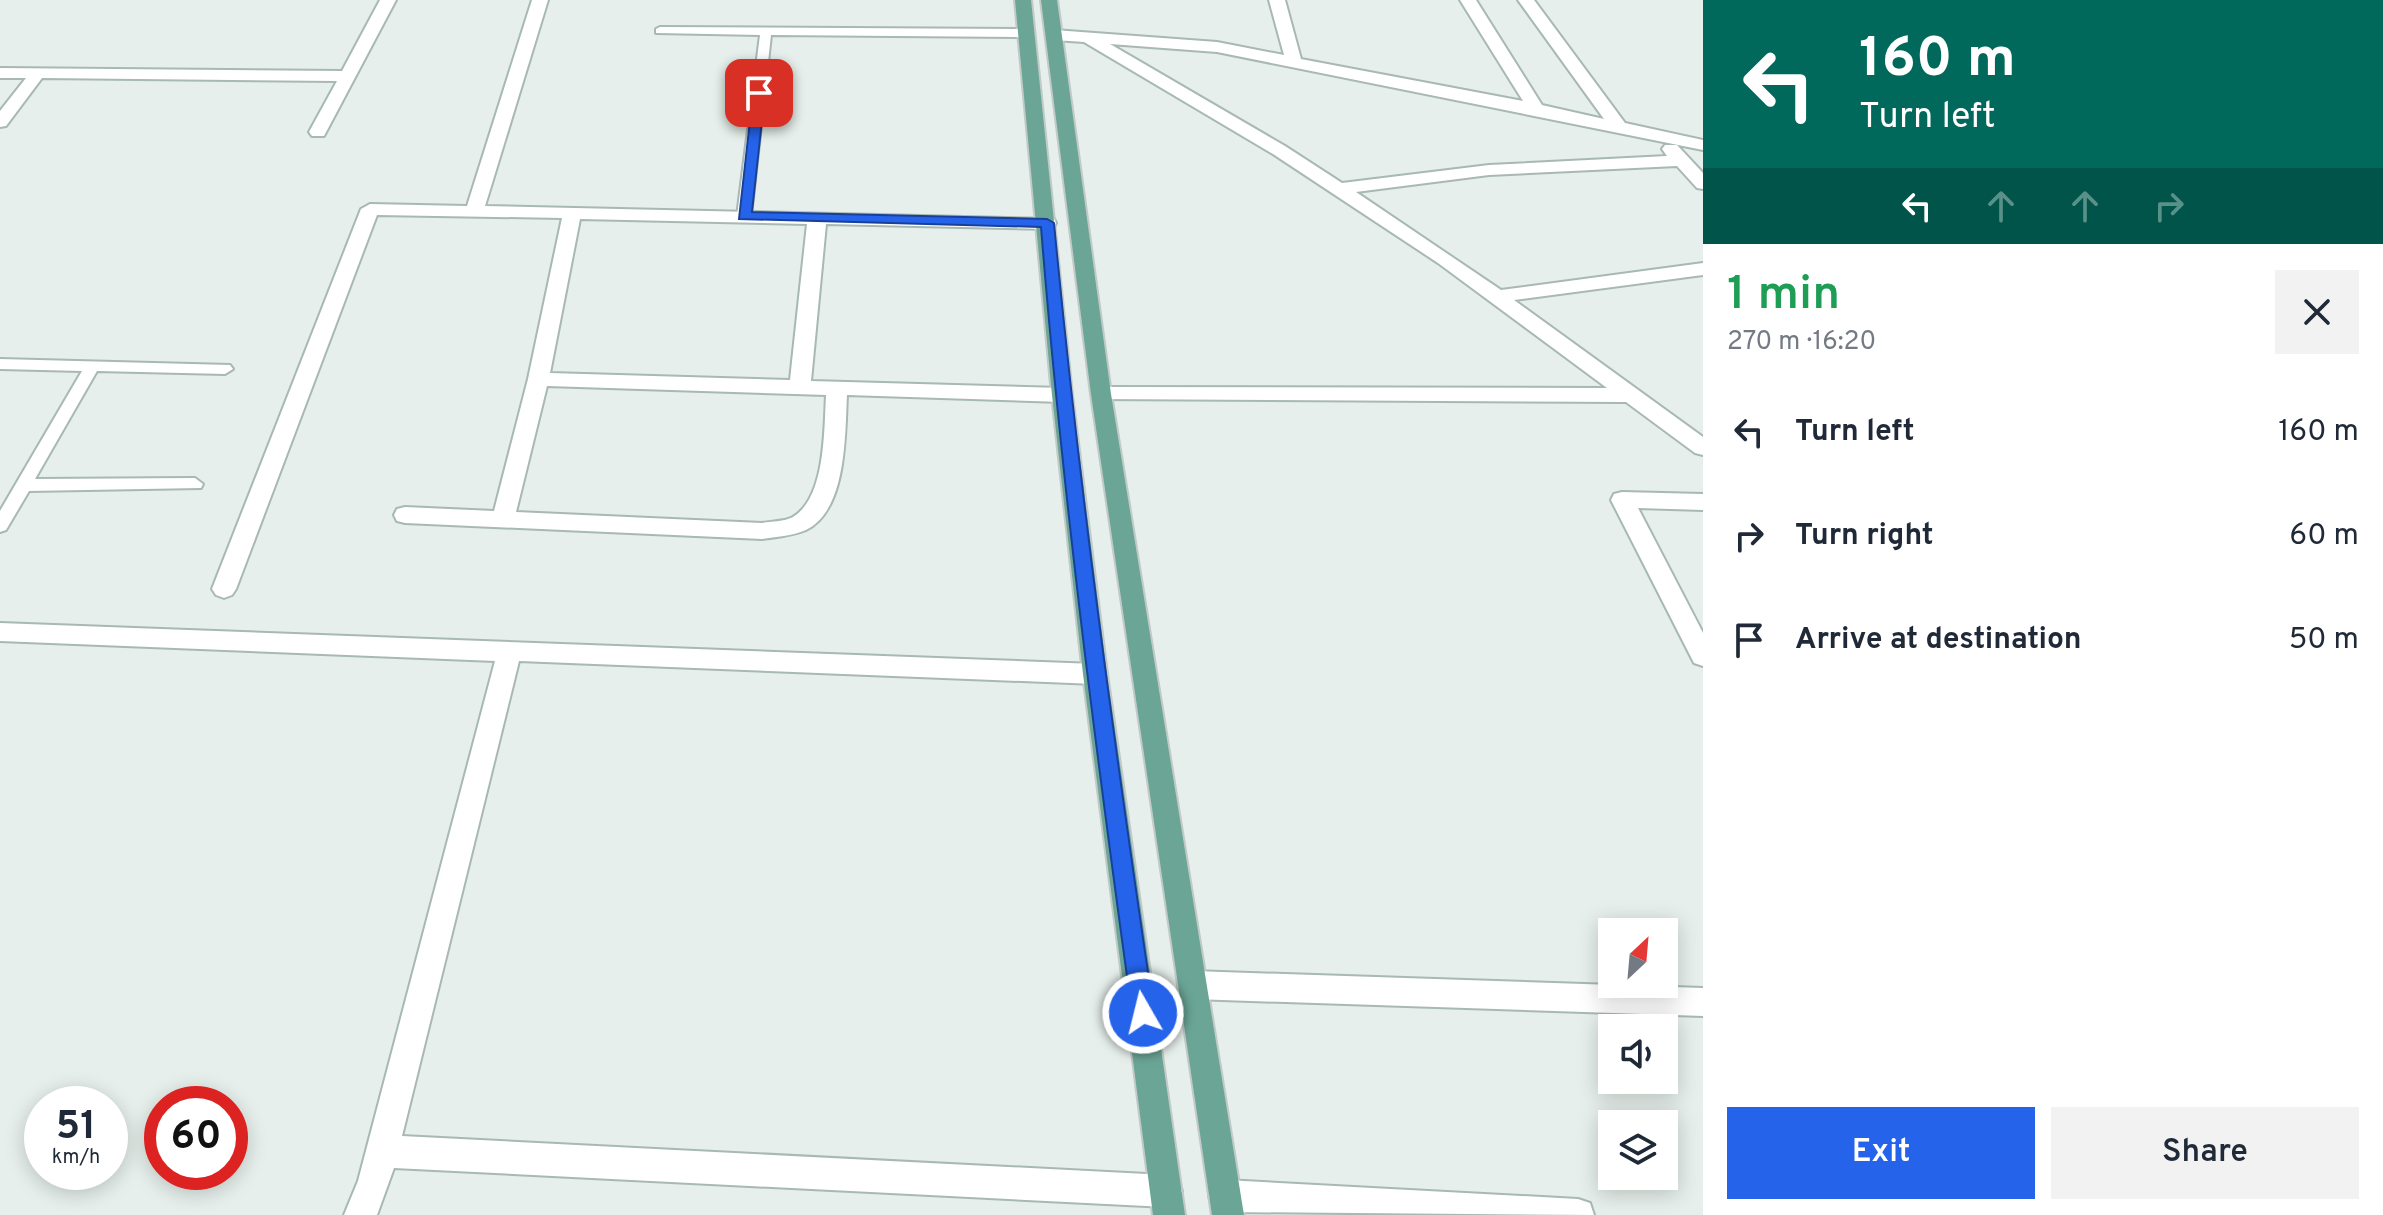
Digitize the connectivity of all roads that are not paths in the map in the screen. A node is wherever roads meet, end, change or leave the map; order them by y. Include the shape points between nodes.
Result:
1 (388, 0) edge
2 (540, 0) edge
3 (1023, 0) edge
4 (1049, 0) edge
5 (1277, 0) edge
6 (1468, 0) edge
7 (1526, 0) edge
8 (660, 31) dead end
9 (766, 32) junction
10 (1028, 33) junction
11 (1054, 35) junction
12 (1087, 37) junction
13 (1294, 62) junction
14 (0, 73) edge
15 (38, 73) junction
16 (348, 76) junction
17 (1536, 109) junction
18 (0, 122) edge
19 (1619, 127) junction
20 (318, 132) dead end
21 (1659, 136) junction
22 (1703, 145) edge
23 (1682, 160) junction
24 (1703, 184) edge
25 (1339, 189) junction
26 (474, 211) junction
27 (572, 213) junction
28 (744, 216) junction
29 (817, 217) junction
30 (1047, 223) junction
31 (1703, 269) edge
32 (1496, 297) junction
33 (0, 364) edge
34 (93, 365) junction
35 (225, 369) dead end
36 (538, 379) junction
37 (800, 386) junction
38 (837, 388) junction
39 (1101, 394) junction
40 (1062, 395) junction
41 (1631, 395) junction
42 (1703, 448) edge
43 (195, 484) dead end
44 (24, 485) junction
45 (1703, 502) edge
46 (405, 515) dead end
47 (503, 519) junction
48 (0, 526) edge
49 (224, 589) dead end
50 (0, 632) edge
51 (509, 653) junction
52 (1703, 656) edge
53 (1095, 674) junction
54 (1193, 985) junction
55 (1703, 1002) edge
56 (382, 1151) junction
57 (1168, 1203) edge
58 (1226, 1205) edge
59 (360, 1215) edge
60 (1578, 1215) edge

1 - 16 street
2 - 26 street
3 - 10 main road
4 - 11 main road
5 - 13 street
6 - 17 street
7 - 19 street
8 - 9 lane
9 - 10 lane
9 - 28 lane
10 - 30 main road
11 - 12 street
11 - 39 main road
12 - 13 street via 1217,47
12 - 25 street
13 - 17 street
14 - 15 street
15 - 16 street
15 - 18 street
16 - 20 street
17 - 19 street
19 - 21 street
21 - 22 street
21 - 23 street
23 - 24 street
23 - 25 street via 1489,170
25 - 32 street
26 - 27 street
26 - 49 street via 370,209
27 - 28 street
27 - 36 street
28 - 29 street
29 - 30 street
29 - 37 street
30 - 40 main road
31 - 32 street
32 - 41 street
33 - 34 lane
34 - 35 lane
34 - 44 lane
36 - 37 street
36 - 47 street
37 - 38 street
38 - 40 street
38 - 47 street via 827,483 817,506 800,523 762,531
39 - 41 street
39 - 54 main road
40 - 53 main road
41 - 42 street
43 - 44 lane
44 - 48 lane
45 - 52 street via 1622,500
46 - 47 street
50 - 51 street
51 - 53 street
51 - 56 street
53 - 57 main road
54 - 55 street
54 - 58 main road
56 - 57 street
56 - 59 street
58 - 60 street

